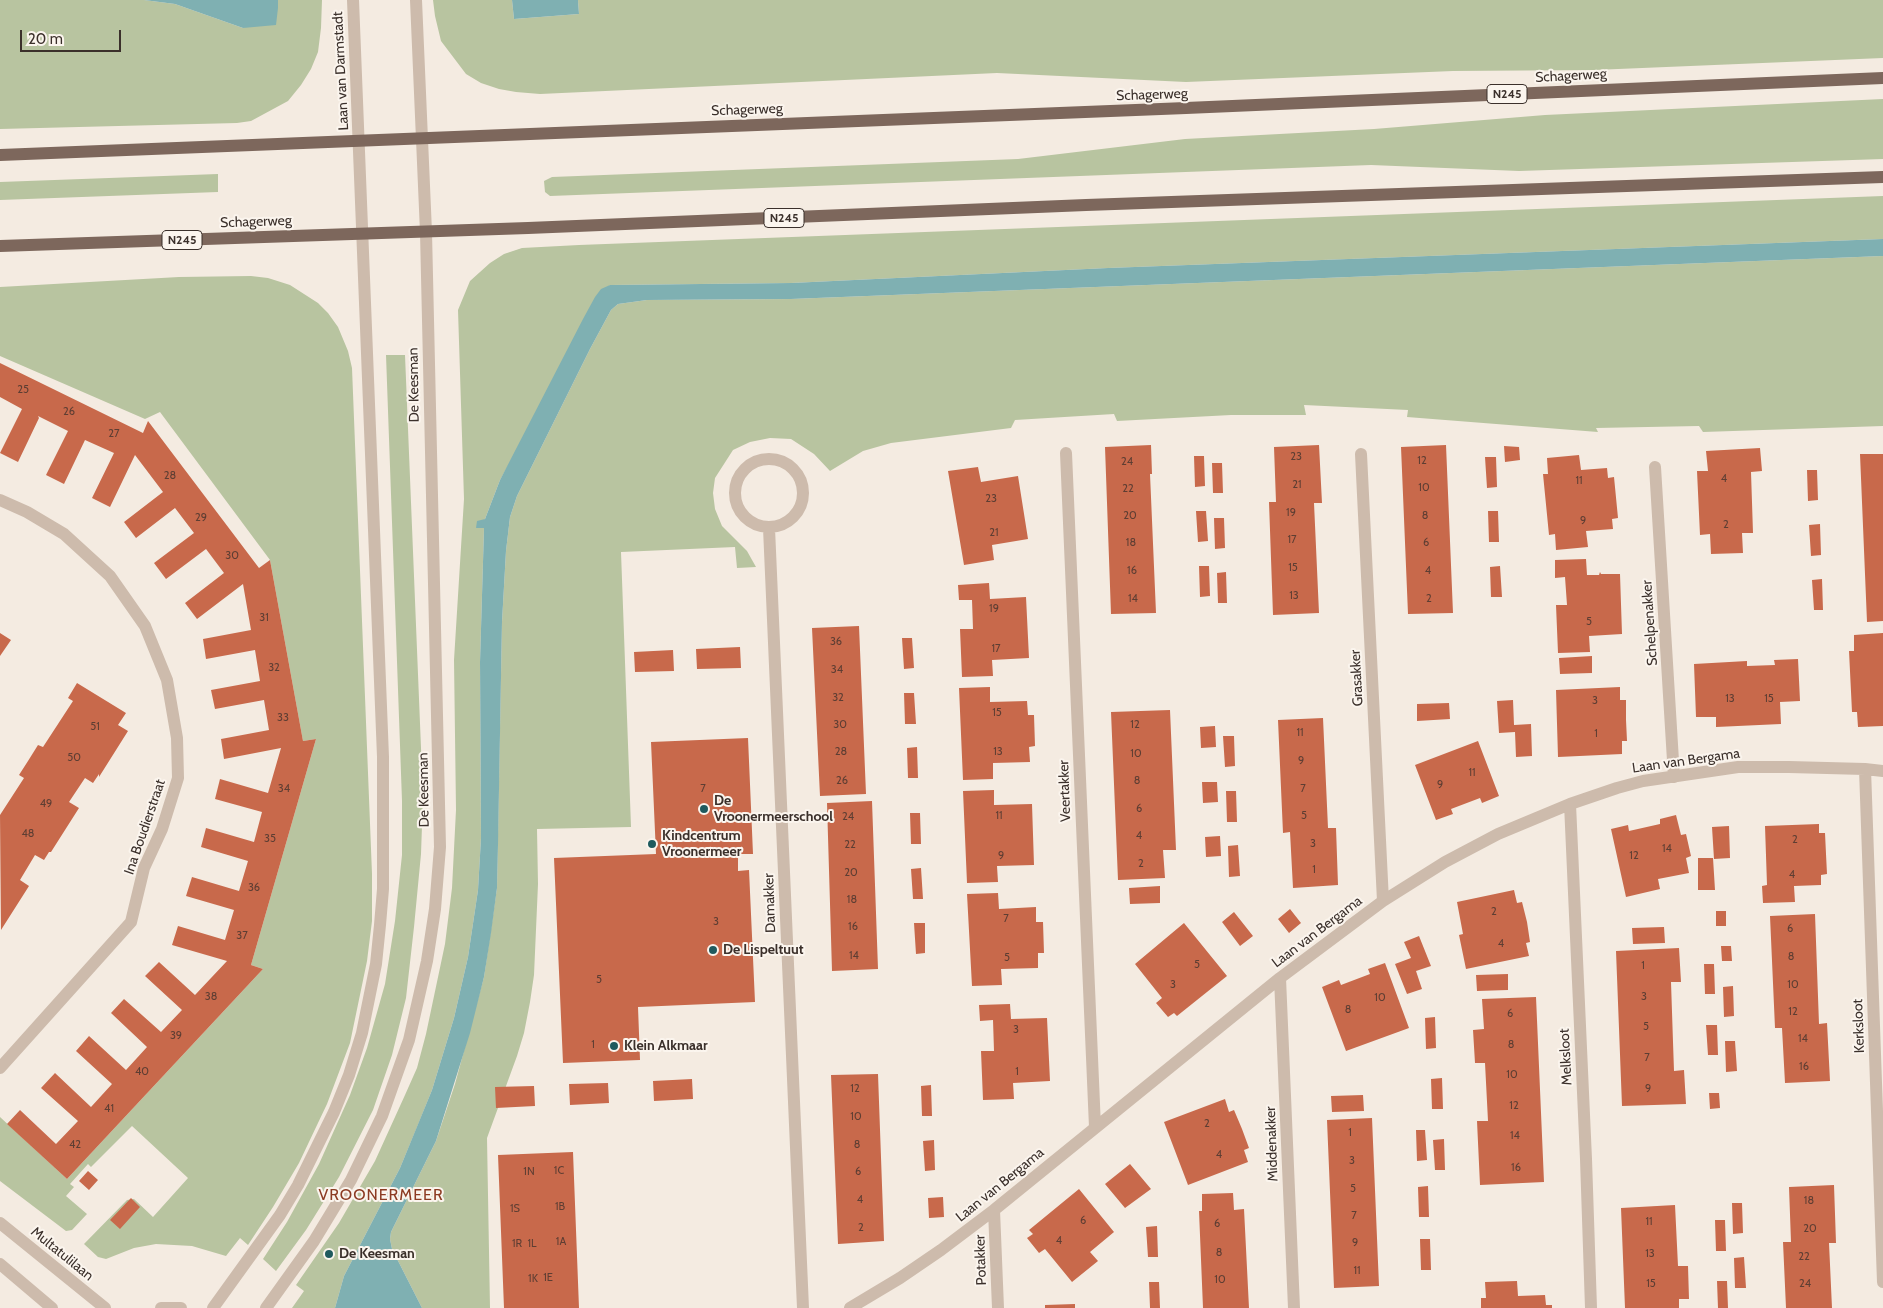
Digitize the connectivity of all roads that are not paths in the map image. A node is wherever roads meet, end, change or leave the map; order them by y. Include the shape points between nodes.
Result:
1 (353, 0) edge
2 (416, 0) edge
3 (1883, 78) edge
4 (422, 138) junction
5 (360, 141) junction
6 (0, 155) edge
7 (1883, 177) edge
8 (426, 232) junction
9 (363, 234) junction
10 (0, 246) edge
11 (1066, 453) dead end
12 (1361, 454) dead end
13 (1656, 467) dead end
14 (0, 500) edge
15 (769, 528) junction
16 (1865, 769) junction
17 (1883, 771) edge
18 (1674, 777) junction
19 (1570, 804) junction
20 (1383, 901) junction
21 (1280, 978) junction
22 (0, 1068) edge
23 (1095, 1127) junction
24 (994, 1210) junction
25 (0, 1223) edge
26 (0, 1264) edge
27 (1883, 1282) edge
28 (52, 1308) edge
29 (104, 1308) edge
30 (161, 1308) edge
31 (181, 1308) edge
32 (213, 1308) edge
33 (266, 1308) edge
34 (803, 1308) edge
35 (850, 1308) edge
36 (998, 1308) edge
37 (1294, 1308) edge
38 (1591, 1308) edge

1 - 5 street, Laan van Darmstadt
2 - 4 street
3 - 4 main road, Schagerweg / N245
4 - 5 main road, Schagerweg / N245
4 - 8 street
5 - 6 main road, Schagerweg / N245
5 - 9 street
7 - 8 main road, Schagerweg / N245
8 - 9 main road, Schagerweg / N245
8 - 33 street, De Keesman via 440,847 435,908 409,1040 382,1116 351,1180 314,1242
9 - 10 main road, Schagerweg / N245
9 - 32 street via 383,757 383,889 376,964 356,1054 334,1112 280,1215
11 - 23 street, Veertakker
12 - 20 street, Grasakker
13 - 18 street, Schelpenakker
14 - 22 street, Ina Boudierstraat via 64,534 110,576 145,626 167,680 177,738 178,778 162,829 144,868 131,922
15 - 15 street via 788,522 796,514 803,496 802,484 793,470 778,460 767,459 755,462 738,478 735,501 748,520
15 - 34 street, Damakker
16 - 17 street, Laan van Bergama
16 - 18 street, Laan van Bergama via 1738,767
16 - 27 street, Kerksloot
18 - 19 street, Laan van Bergama via 1643,781
19 - 20 street, Laan van Bergama via 1498,834
19 - 38 street, Melksloot
20 - 21 street, Laan van Bergama
21 - 23 street, Laan van Bergama
21 - 37 street, Middenakker
23 - 24 street, Laan van Bergama
24 - 35 street, Laan van Bergama via 900,1278
24 - 36 street, Potakker
25 - 29 street, Multatulilaan
26 - 28 street
30 - 31 street

